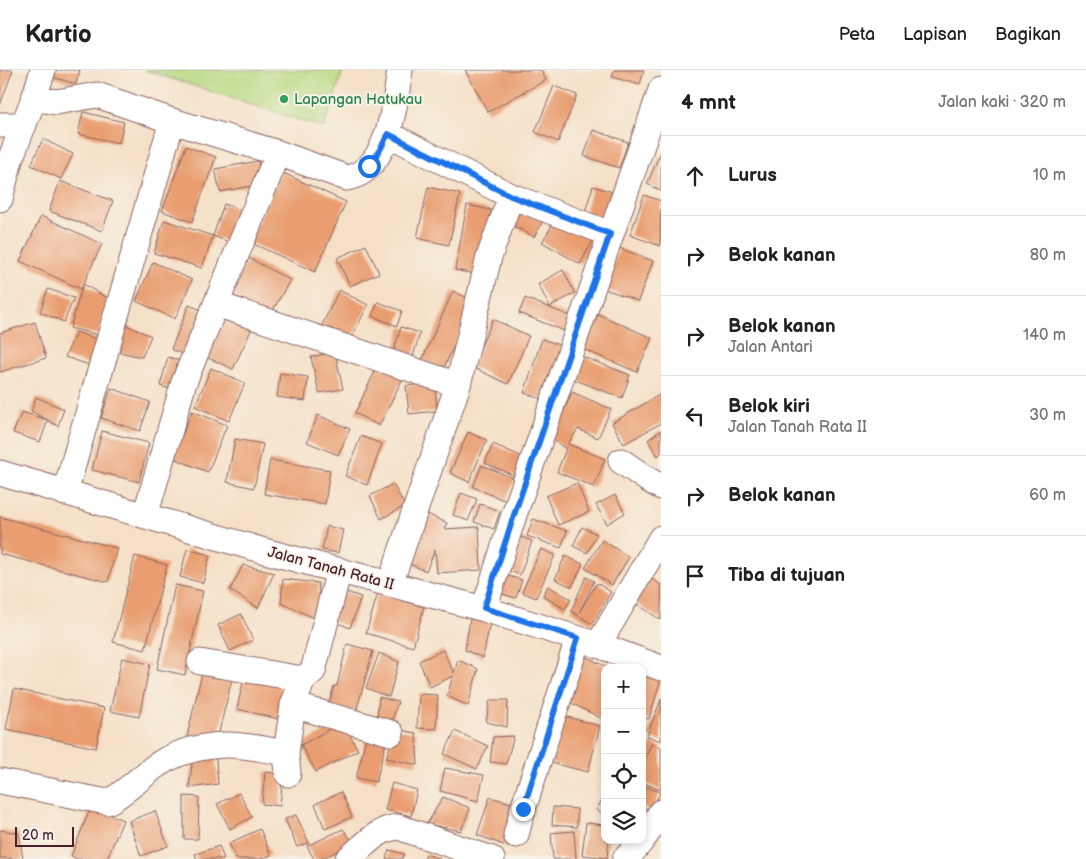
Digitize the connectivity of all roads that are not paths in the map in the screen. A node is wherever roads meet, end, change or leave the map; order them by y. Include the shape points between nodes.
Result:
1 (43, 70) edge
2 (400, 70) edge
3 (661, 90) edge
4 (34, 98) junction
5 (172, 121) junction
6 (12, 125) edge
7 (388, 134) junction
8 (278, 153) junction
9 (511, 196) junction
10 (0, 199) edge
11 (610, 234) junction
12 (216, 304) junction
13 (458, 385) junction
14 (621, 460) dead end
15 (0, 473) edge
16 (661, 487) edge
17 (65, 493) junction
18 (145, 516) junction
19 (661, 538) edge
20 (339, 570) junction
21 (390, 584) junction
22 (484, 608) junction
23 (588, 642) junction
24 (200, 662) dead end
25 (661, 668) edge
26 (302, 679) junction
27 (293, 706) junction
28 (390, 733) dead end
29 (0, 781) edge
30 (661, 812) edge
31 (516, 835) dead end
32 (348, 859) edge
33 (492, 859) edge
34 (625, 859) edge

1 - 4 street
2 - 7 street
3 - 11 street
4 - 5 street via 56,102 97,95
4 - 6 street
5 - 8 street
5 - 17 street
6 - 10 street via 10,160
7 - 8 street via 369,166 356,176 347,178
7 - 9 street
8 - 12 street
9 - 11 street
9 - 13 street via 489,257
11 - 22 street
12 - 13 street
12 - 18 street via 184,382
13 - 21 street
14 - 16 street
15 - 17 street, Jalan Tanah Rata II
17 - 18 street, Jalan Tanah Rata II
18 - 20 street, Jalan Tanah Rata II
19 - 23 street
20 - 21 street, Jalan Tanah Rata II
20 - 26 street via 313,671
21 - 22 street, Jalan Tanah Rata II
22 - 23 street, Jalan Tanah Rata II
23 - 25 street, Jalan Tanah Rata II
23 - 31 street
24 - 26 street
26 - 27 street
27 - 28 street
27 - 29 street via 287,764 226,744 194,749 164,760 107,802
30 - 34 street via 647,835
32 - 33 street via 379,833 398,827

